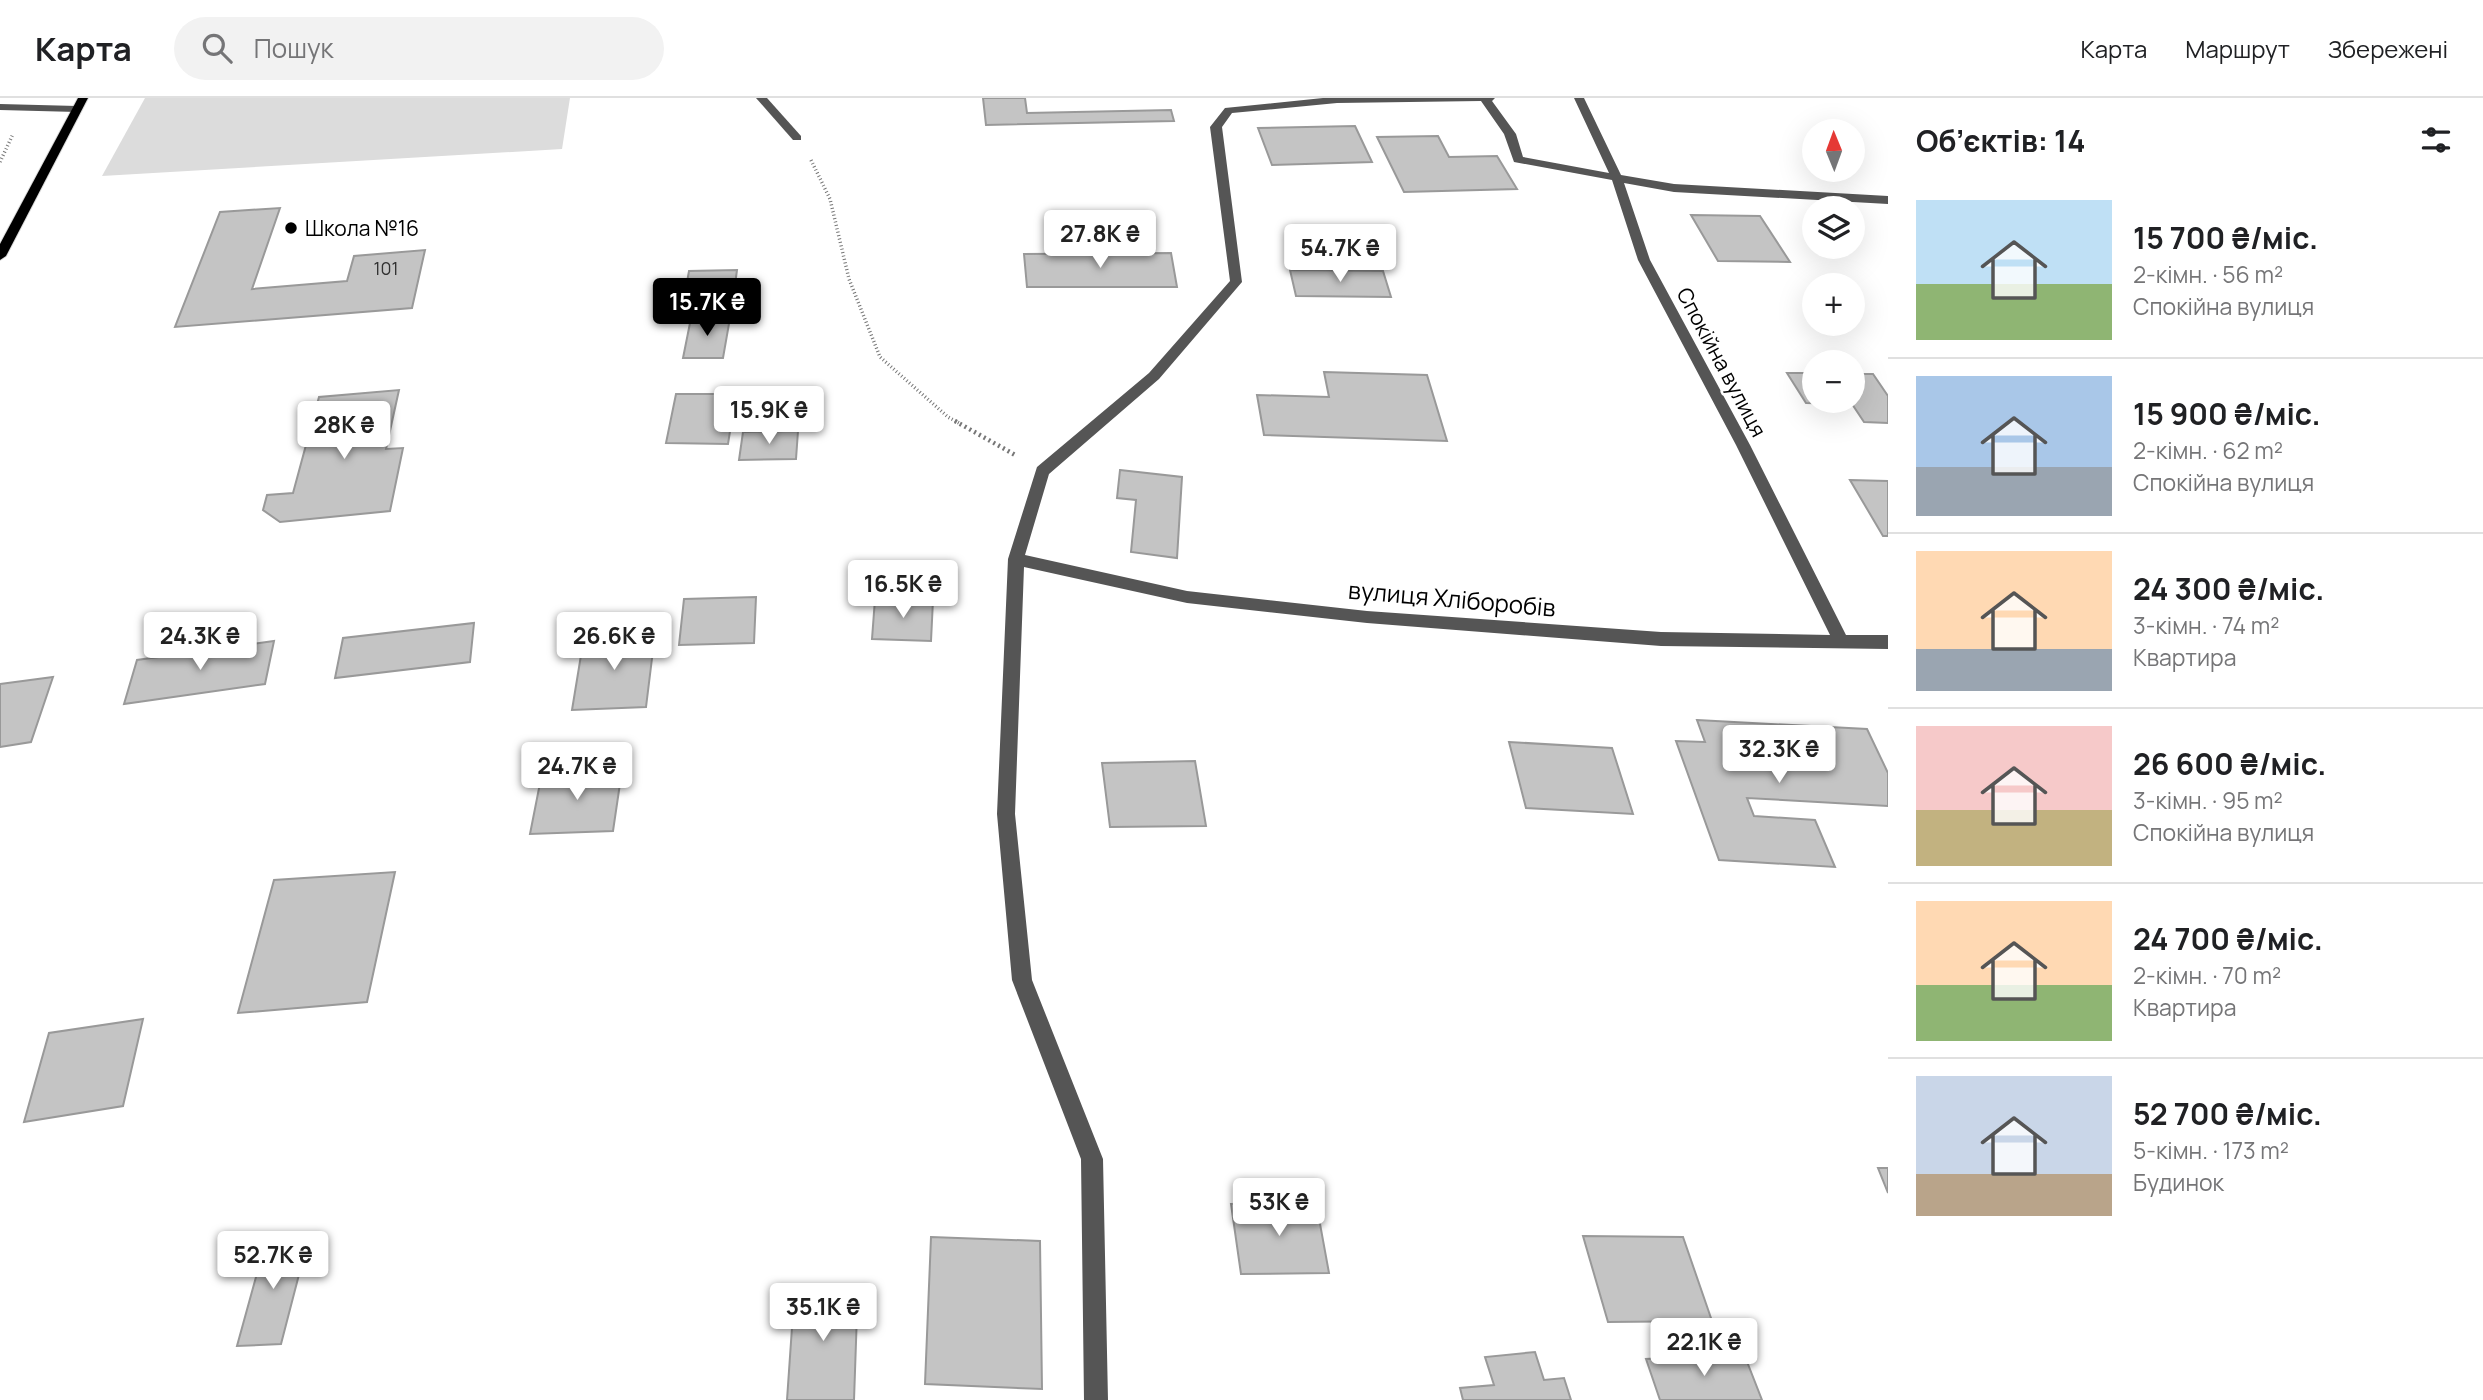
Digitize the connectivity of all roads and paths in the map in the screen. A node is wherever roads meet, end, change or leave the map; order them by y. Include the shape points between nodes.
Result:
1 (761, 98) edge
2 (1490, 98) edge
3 (1579, 98) edge
4 (1485, 99) edge
5 (80, 104) edge
6 (0, 107) edge
7 (797, 138) joint
8 (1617, 178) junction
9 (1888, 200) edge
10 (0, 256) edge
11 (1042, 471) junction
12 (1016, 559) junction
13 (1841, 641) junction
14 (1888, 642) edge
15 (1096, 1400) edge

1 - 7 street
2 - 4 street
3 - 8 street, Спокійна вулиця
4 - 8 street via 1510,134 1518,160
4 - 11 street via 1338,100 1229,110 1216,127 1236,282 1154,376
5 - 6 street
5 - 10 main road
7 - 11 path via 830,200 849,279 880,356 948,417
8 - 9 street via 1674,188
8 - 13 street, Спокійна вулиця via 1644,260
11 - 12 street
12 - 13 street, вулиця Хліборобів via 1187,597 1367,617 1661,639
12 - 15 street via 1007,828 1022,980 1092,1159
13 - 14 street, вулиця Хліборобів

